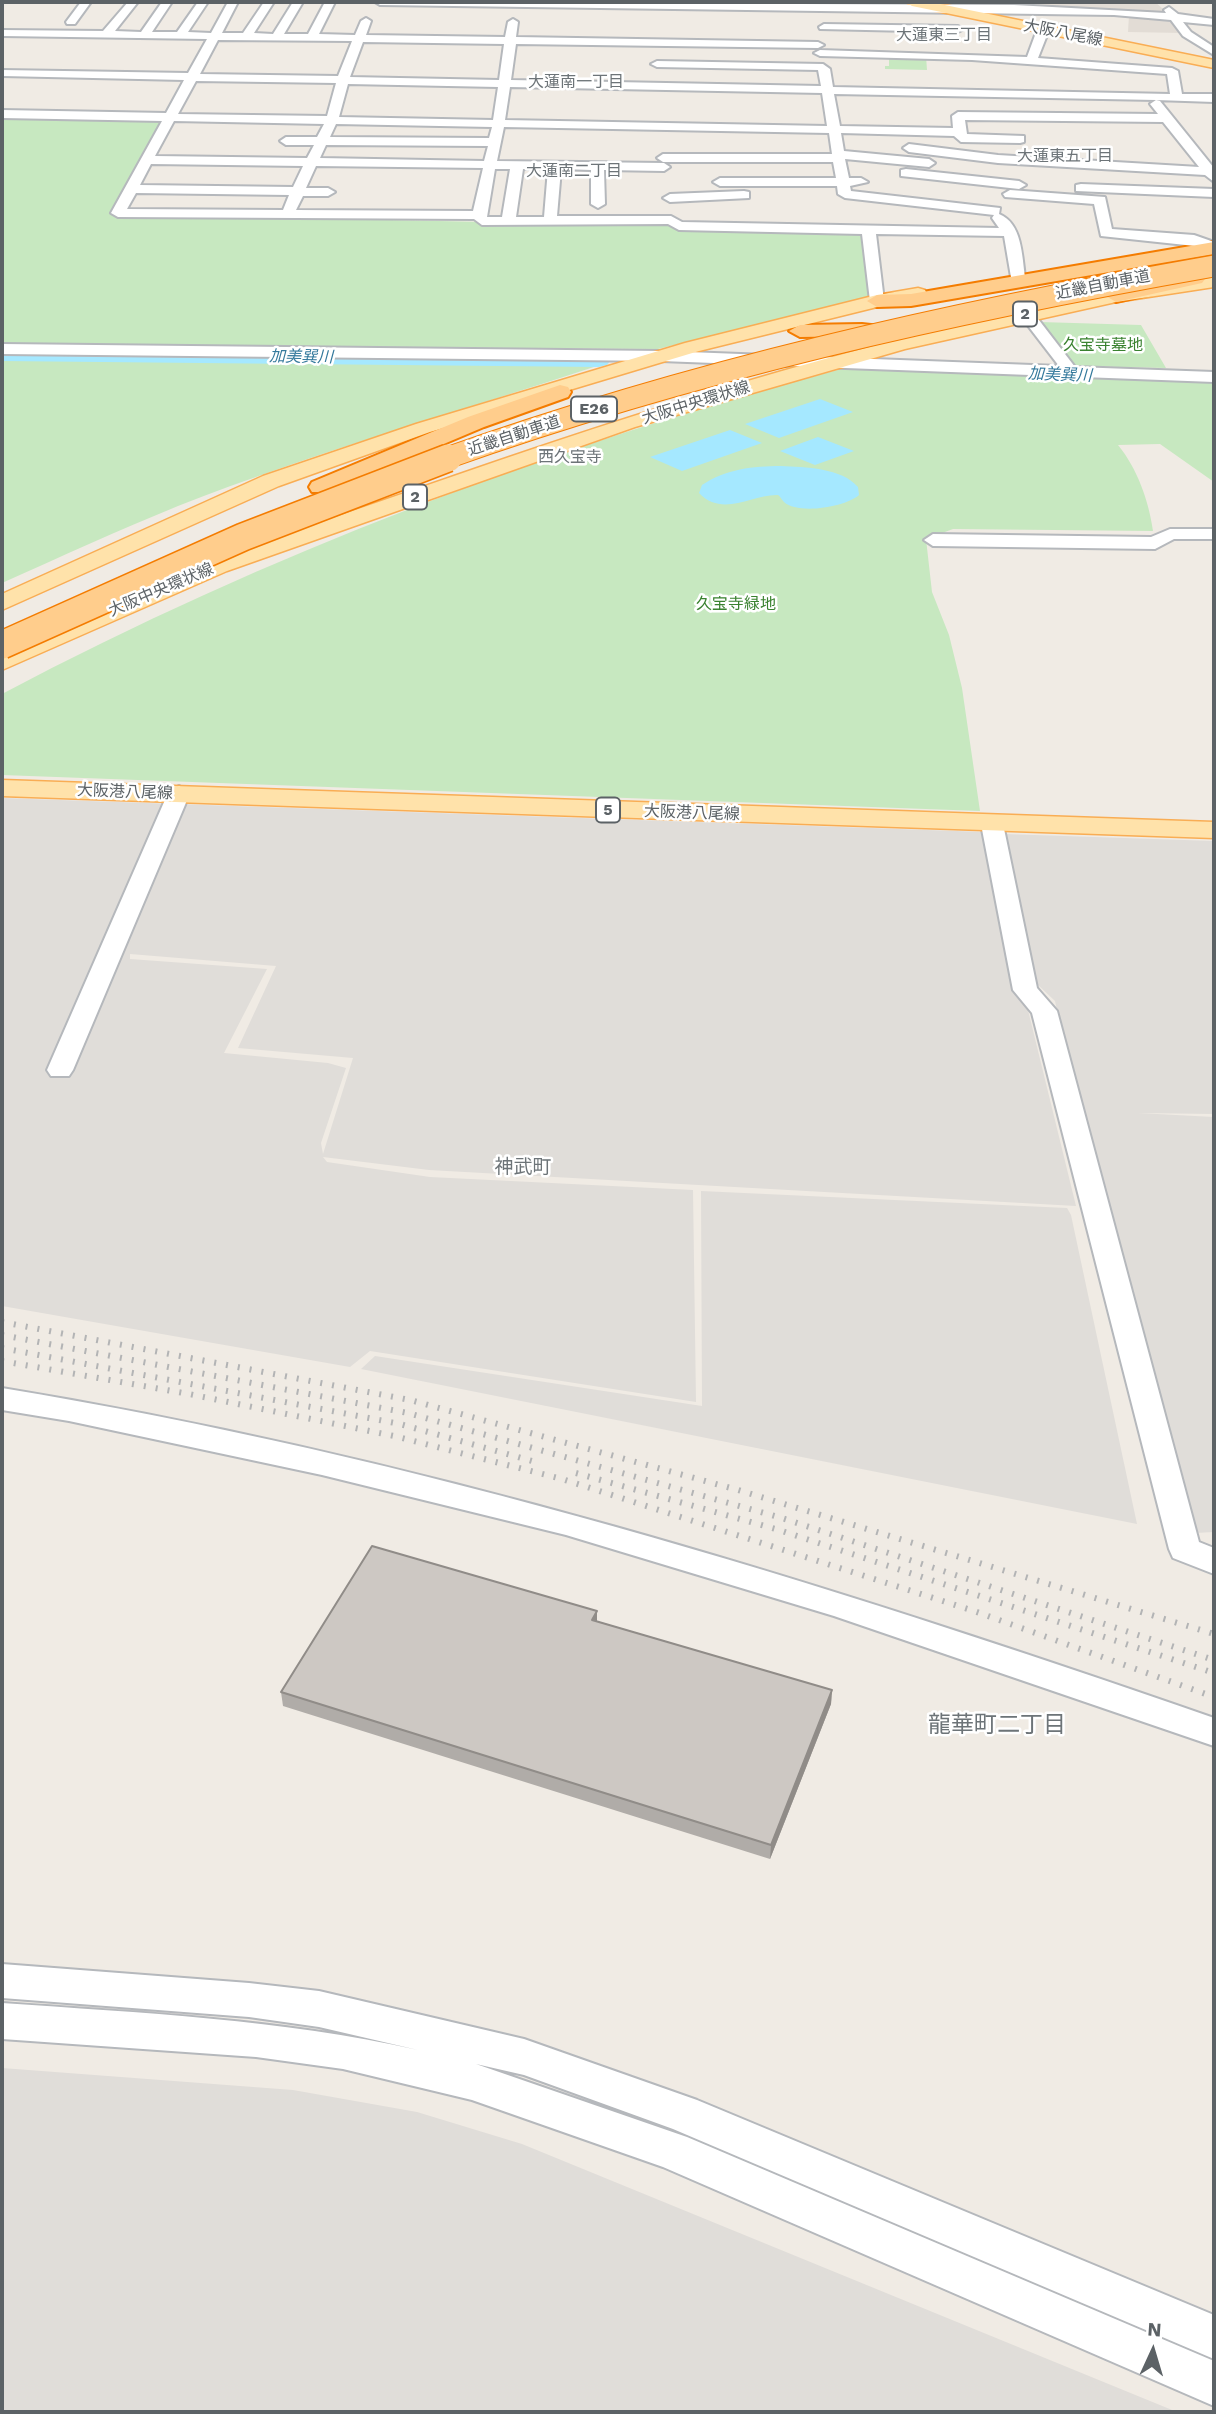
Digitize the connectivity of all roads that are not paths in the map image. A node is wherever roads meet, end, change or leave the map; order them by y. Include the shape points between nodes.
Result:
1 (86, 2) edge
2 (133, 2) edge
3 (167, 2) edge
4 (203, 2) edge
5 (233, 2) edge
6 (269, 2) edge
7 (298, 2) edge
8 (330, 2) edge
9 (380, 2) edge
10 (912, 2) edge
11 (1158, 2) edge
12 (453, 3) edge
13 (515, 3) edge
14 (548, 3) edge
15 (577, 4) edge
16 (664, 4) edge
17 (748, 5) edge
18 (937, 7) junction
19 (1176, 16) junction
20 (964, 17) edge
21 (366, 20) edge
22 (68, 21) dead end
23 (380, 21) dead end
24 (1214, 22) edge
25 (608, 31) edge
26 (1049, 31) junction
27 (2, 33) edge
28 (1131, 33) dead end
29 (558, 34) junction
30 (214, 35) junction
31 (247, 36) junction
32 (441, 36) junction
33 (1186, 36) junction
34 (113, 37) junction
35 (149, 38) junction
36 (176, 38) junction
37 (512, 39) junction
38 (1214, 39) edge
39 (275, 40) junction
40 (304, 40) junction
41 (923, 42) dead end
42 (818, 44) edge
43 (976, 44) dead end
44 (1214, 52) edge
45 (658, 53) junction
46 (1031, 61) junction
47 (41, 62) dead end
48 (673, 64) junction
49 (1214, 64) edge
50 (968, 65) junction
51 (3, 67) edge
52 (1095, 72) dead end
53 (35, 74) junction
54 (838, 74) dead end
55 (191, 76) junction
56 (715, 78) dead end
57 (343, 79) junction
58 (552, 79) junction
59 (505, 82) junction
60 (1076, 82) dead end
61 (654, 85) junction
62 (672, 85) junction
63 (703, 85) junction
64 (745, 86) junction
65 (24, 87) dead end
66 (874, 89) junction
67 (598, 91) junction
68 (982, 92) junction
69 (1054, 94) junction
70 (354, 96) dead end
71 (554, 96) dead end
72 (1131, 96) junction
73 (1177, 97) junction
74 (1208, 97) edge
75 (182, 98) junction
76 (488, 98) dead end
77 (702, 99) dead end
78 (13, 100) dead end
79 (1062, 105) dead end
80 (776, 107) junction
81 (1158, 107) junction
82 (550, 110) dead end
83 (331, 111) junction
84 (744, 113) junction
85 (2, 114) edge
86 (1214, 114) edge
87 (650, 115) junction
88 (995, 116) junction
89 (168, 117) junction
90 (314, 119) junction
91 (881, 120) junction
92 (498, 121) junction
93 (547, 123) junction
94 (666, 125) junction
95 (960, 133) junction
96 (592, 138) dead end
97 (286, 141) dead end
98 (302, 141) junction
99 (1021, 143) dead end
100 (1191, 151) junction
101 (1214, 151) edge
102 (956, 152) junction
103 (641, 153) junction
104 (838, 158) junction
105 (148, 160) junction
106 (592, 161) junction
107 (1041, 161) junction
108 (290, 162) junction
109 (313, 162) junction
110 (488, 164) junction
111 (517, 164) junction
112 (555, 165) junction
113 (1030, 172) junction
114 (1212, 174) edge
115 (718, 175) junction
116 (666, 176) junction
117 (1127, 181) dead end
118 (328, 192) dead end
119 (1214, 193) edge
120 (532, 194) junction
121 (128, 195) junction
122 (724, 196) junction
123 (1008, 196) junction
124 (900, 200) junction
125 (293, 203) junction
126 (598, 204) dead end
127 (938, 204) junction
128 (979, 209) junction
129 (479, 215) junction
130 (862, 216) junction
131 (671, 220) junction
132 (508, 221) junction
133 (550, 221) junction
134 (897, 231) junction
135 (1008, 232) junction
136 (939, 233) junction
137 (981, 233) junction
138 (1213, 252) edge
139 (1080, 272) junction
140 (1214, 275) edge
141 (1018, 277) junction
142 (1214, 282) edge
143 (1116, 296) junction
144 (877, 301) junction
145 (1027, 314) junction
146 (2, 349) edge
147 (661, 356) junction
148 (839, 361) junction
149 (1071, 372) junction
150 (1214, 377) edge
151 (271, 481) junction
152 (321, 487) junction
153 (1214, 534) edge
154 (310, 536) junction
155 (933, 540) dead end
156 (2, 590) edge
157 (2, 603) edge
158 (2, 623) edge
159 (2, 645) edge
160 (2, 663) edge
161 (2, 684) edge
162 (2, 788) edge
163 (179, 793) junction
164 (992, 824) junction
165 (1214, 831) edge
166 (60, 1070) dead end
167 (2, 1399) edge
168 (1214, 1562) edge
169 (1214, 1732) edge
170 (2, 1981) edge
171 (2, 2021) edge
172 (1214, 2337) edge
173 (1214, 2384) edge

1 - 22 street
2 - 34 street
3 - 35 street
4 - 36 street
5 - 30 street
6 - 31 street
7 - 39 street
8 - 40 street
9 - 12 street
10 - 18 main road, 大阪八尾線
11 - 19 street
12 - 13 street
12 - 21 street via 450,12
13 - 14 street
13 - 37 street
14 - 15 street
15 - 25 street
15 - 29 street
16 - 17 street
16 - 25 street
16 - 42 street via 662,18
17 - 42 street
18 - 20 main road, 大阪八尾線
18 - 42 street
19 - 20 street
19 - 24 street
19 - 33 street
20 - 26 main road, 大阪八尾線
20 - 42 street
21 - 23 street
21 - 32 street
21 - 32 street via 375,43
21 - 40 street via 328,42
21 - 57 street
25 - 29 street
25 - 45 street
26 - 28 street
26 - 46 street
26 - 49 main road, 大阪八尾線
27 - 34 street
29 - 37 street
30 - 31 street
30 - 36 street
30 - 55 street
31 - 39 street
32 - 37 street via 465,44
33 - 38 street
33 - 44 street
34 - 35 street
35 - 36 street
37 - 59 street
39 - 40 street
41 - 42 street
42 - 45 street
42 - 45 street via 660,30
42 - 48 street
42 - 50 street
42 - 54 street
42 - 56 street
42 - 66 street
42 - 80 street
42 - 104 street
43 - 50 street
45 - 48 street
45 - 61 street
46 - 50 street
46 - 73 street via 1172,71
47 - 53 street
48 - 62 street
50 - 68 street
51 - 53 street
52 - 72 street via 1088,76 1128,77
53 - 55 street via 58,69 69,79 97,69 109,80 142,74
53 - 65 street
55 - 57 street via 265,72
55 - 75 street
57 - 59 street via 393,74
57 - 83 street
58 - 59 street
58 - 67 street
58 - 71 street
59 - 92 street
60 - 69 street
61 - 62 street
61 - 67 street
61 - 87 street
62 - 63 street
63 - 64 street
63 - 77 street
64 - 80 street
64 - 84 street
66 - 68 street via 914,96
66 - 91 street
67 - 87 street
67 - 93 street
67 - 96 street
68 - 69 street via 1022,87
68 - 88 street
69 - 72 street
70 - 83 street
72 - 81 street
73 - 74 street
73 - 81 street
74 - 86 street
75 - 83 street
75 - 83 street
75 - 89 street
76 - 92 street
78 - 85 street
79 - 81 street
80 - 84 street
80 - 104 street
81 - 88 street
81 - 100 street
82 - 93 street
83 - 90 street
83 - 92 street
83 - 92 street
83 - 92 street via 427,127
83 - 98 street
83 - 109 street
84 - 94 street
85 - 89 street via 44,109
87 - 94 street
87 - 103 street
88 - 95 street via 958,116
89 - 90 street via 277,124
89 - 105 street
90 - 98 street
91 - 95 street
91 - 104 street
92 - 93 street
92 - 110 street
94 - 116 street
95 - 99 street
95 - 102 street
95 - 104 street
97 - 98 street
98 - 108 street
100 - 101 street
100 - 114 street
102 - 104 street
102 - 107 street
103 - 106 street
103 - 116 street
104 - 113 street
104 - 115 street
104 - 116 street
104 - 122 street
104 - 123 street
104 - 130 street
105 - 108 street via 221,155
105 - 121 street
106 - 112 street
106 - 126 street
107 - 113 street
107 - 114 street
108 - 109 street
109 - 110 street
109 - 125 street
110 - 111 street
110 - 129 street
111 - 112 street
111 - 120 street
112 - 120 street
113 - 117 street
113 - 123 street
115 - 116 street
115 - 122 street
116 - 122 street
116 - 131 street
118 - 125 street
119 - 123 street
120 - 132 street
120 - 133 street
121 - 125 street
121 - 125 street via 118,214
123 - 128 street
123 - 135 street
123 - 138 street via 1100,200 1106,233 1158,230 1194,239
124 - 127 street
124 - 130 street
124 - 134 street
125 - 129 street via 298,212
127 - 128 street
127 - 136 street
128 - 137 street
129 - 132 street via 482,221
130 - 131 street via 679,226
130 - 134 street
130 - 144 street via 870,234
131 - 133 street
132 - 133 street
134 - 136 street
135 - 137 street
135 - 141 street
136 - 137 street
138 - 139 highway
138 - 141 main road, 2
138 - 152 highway, 近畿自動車道 / E26 via 960,303 719,360 481,430
138 - 159 highway, 近畿自動車道 / E26, bridge via 741,367 581,413 265,526
139 - 144 highway via 911,300
139 - 152 highway via 867,317 893,329 800,331 560,392
140 - 143 highway
141 - 144 main road, 2
142 - 143 main road, 大阪中央環状線 / 2
143 - 145 main road, 大阪中央環状線 / 2
144 - 147 main road, 2
145 - 148 main road, 大阪中央環状線 / 2
145 - 149 street
146 - 147 street
147 - 148 street
147 - 151 main road, 2 via 423,428
148 - 149 street
148 - 154 main road, 大阪中央環状線 / 2 via 628,424
149 - 150 street
151 - 156 main road, 2
151 - 157 main road, 2
152 - 158 highway, 近畿自動車道 / E26 via 140,560
153 - 155 street via 1170,534 1155,543
154 - 160 main road, 大阪中央環状線 / 2 via 206,571
154 - 161 main road, 2 via 152,608
162 - 163 main road, 大阪港八尾線 / 5
163 - 164 main road, 大阪港八尾線 / 5
163 - 166 street
164 - 165 main road, 大阪港八尾線 / 5
164 - 168 street via 1025,990 1044,1011 1185,1549
167 - 169 street via 83,1412 473,1499 751,1578 1024,1665
170 - 172 street via 319,2009 524,2057 682,2113
171 - 173 street via 256,2039 343,2051 472,2081 672,2151

